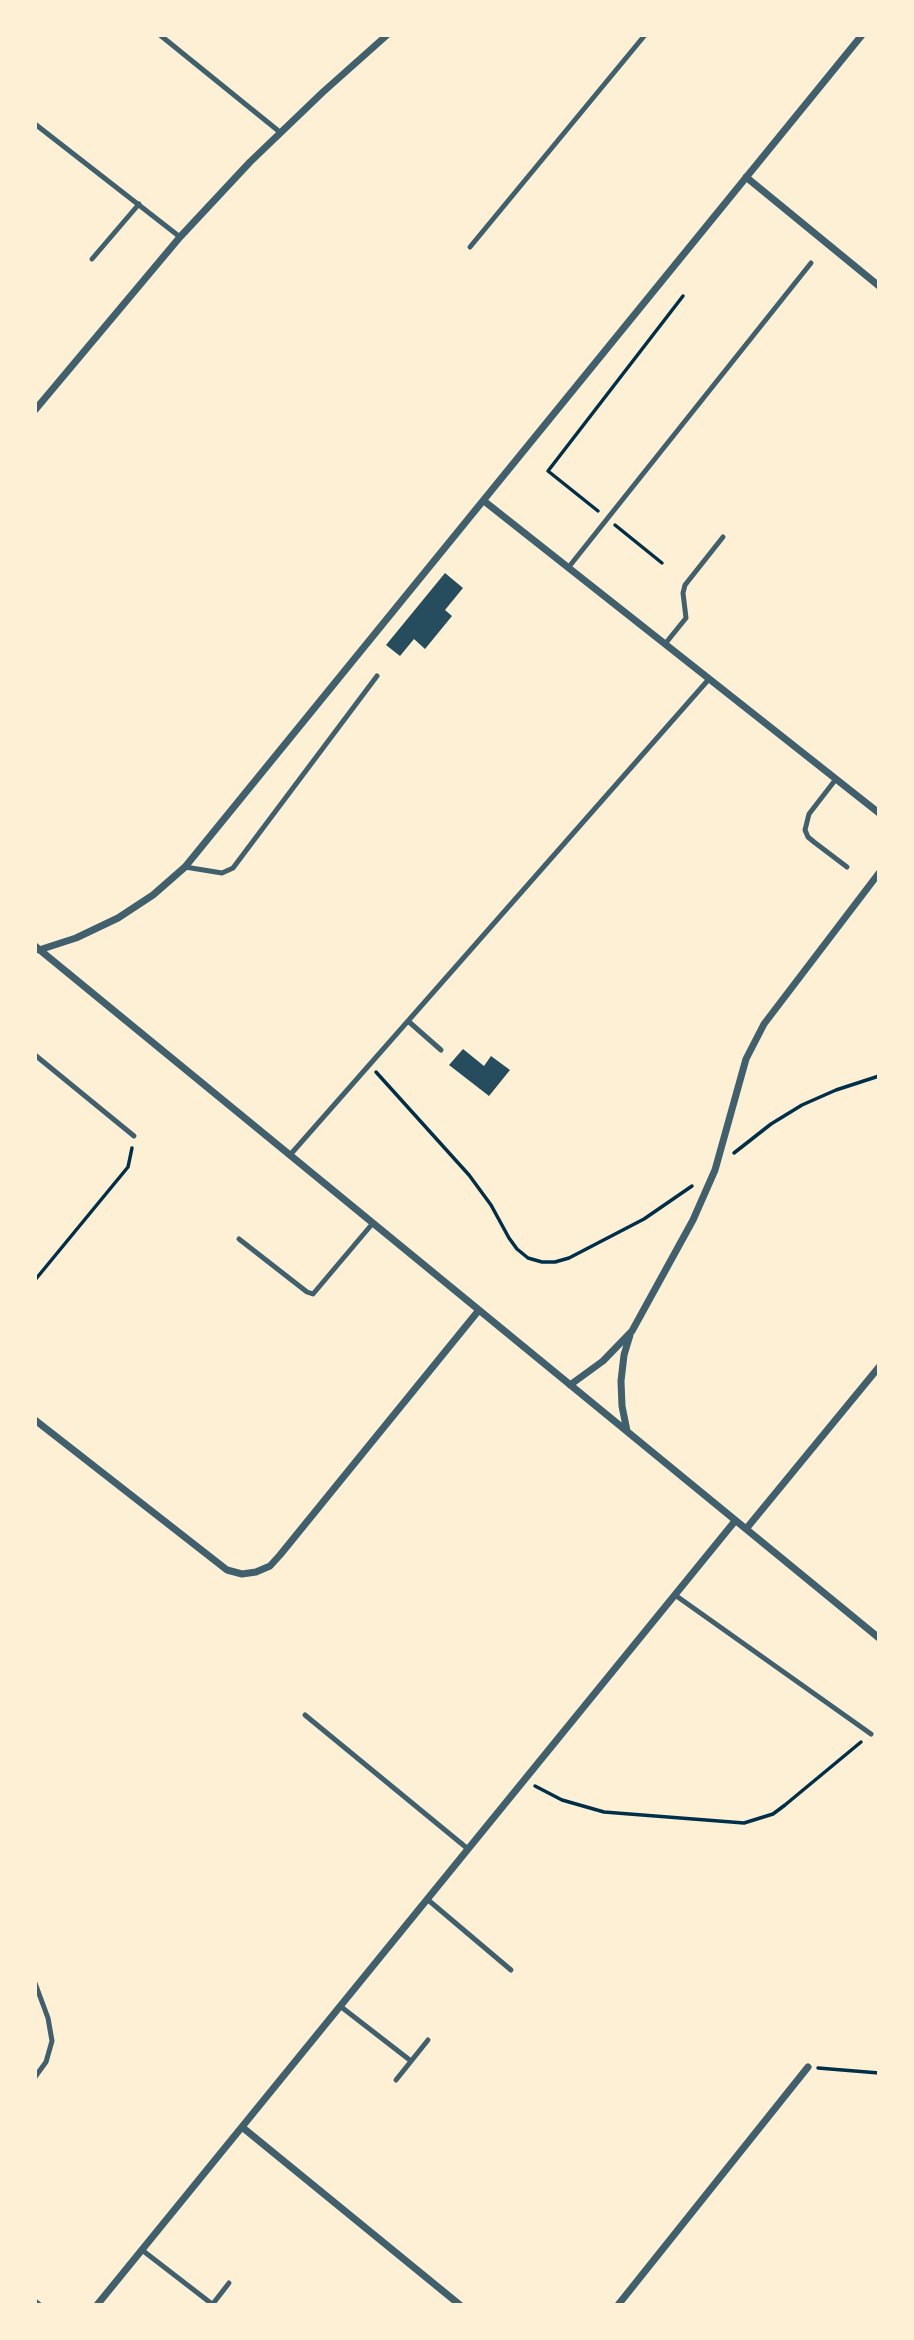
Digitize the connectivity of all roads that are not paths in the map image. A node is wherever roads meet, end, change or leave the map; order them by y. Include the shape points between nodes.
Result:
1 (160, 35) edge
2 (387, 35) edge
3 (645, 35) edge
4 (862, 35) edge
5 (35, 124) edge
6 (281, 133) junction
7 (746, 177) junction
8 (139, 204) junction
9 (180, 237) junction
10 (470, 247) dead end
11 (92, 259) dead end
12 (811, 263) dead end
13 (879, 286) edge
14 (35, 410) edge
15 (484, 501) junction
16 (723, 537) dead end
17 (568, 568) junction
18 (665, 644) junction
19 (377, 676) dead end
20 (709, 679) junction
21 (836, 779) junction
22 (879, 813) edge
23 (185, 867) junction
24 (847, 867) dead end
25 (879, 873) edge
26 (36, 950) edge
27 (408, 1021) junction
28 (441, 1050) dead end
29 (35, 1055) edge
30 (134, 1136) road end
31 (290, 1156) junction
32 (373, 1223) junction
33 (239, 1239) dead end
34 (479, 1310) junction
35 (632, 1331) junction
36 (879, 1367) edge
37 (570, 1385) junction
38 (35, 1420) edge
39 (627, 1432) junction
40 (735, 1521) junction
41 (746, 1530) junction
42 (675, 1595) junction
43 (879, 1638) edge
44 (305, 1715) dead end
45 (871, 1734) road end
46 (468, 1849) junction
47 (427, 1899) junction
48 (511, 1969) dead end
49 (35, 1983) edge
50 (340, 2006) junction
51 (428, 2040) dead end
52 (411, 2061) junction
53 (808, 2067) road end
54 (35, 2077) edge
55 (396, 2080) dead end
56 (242, 2127) junction
57 (142, 2250) junction
58 (229, 2283) dead end
59 (35, 2301) edge
60 (40, 2305) edge
61 (97, 2305) edge
62 (212, 2305) edge
63 (460, 2305) edge
64 (618, 2305) edge

1 - 6 lane
2 - 6 street
3 - 10 lane
4 - 7 street
5 - 8 lane
6 - 9 street
7 - 13 street
7 - 15 street
8 - 9 lane
8 - 11 lane
9 - 14 street
12 - 17 lane
15 - 17 street
15 - 23 street
16 - 18 lane via 685,584 686,618
17 - 18 street
18 - 20 street
19 - 23 lane via 233,868 222,873
20 - 21 street
20 - 27 lane
21 - 22 street
21 - 24 lane via 809,814 805,830
23 - 26 street via 118,918 76,939
25 - 35 street via 764,1024 746,1059 715,1170
26 - 31 street
27 - 28 lane
27 - 31 lane
29 - 30 lane
31 - 32 street
32 - 33 lane via 313,1294
32 - 34 street
34 - 37 street
34 - 38 street via 281,1555 256,1573 227,1570
35 - 37 street via 603,1361
35 - 39 street via 621,1381
36 - 41 street
37 - 39 street
39 - 40 street
40 - 41 street
40 - 42 street
41 - 43 street
42 - 45 lane
42 - 46 street
44 - 46 lane
46 - 47 street
47 - 48 lane
47 - 50 street
49 - 54 lane via 52,2040 46,2062
50 - 52 lane
50 - 56 street
51 - 52 lane
52 - 55 lane
53 - 64 street
56 - 57 street
56 - 63 street
57 - 61 street
57 - 62 lane
58 - 62 lane
59 - 60 lane

